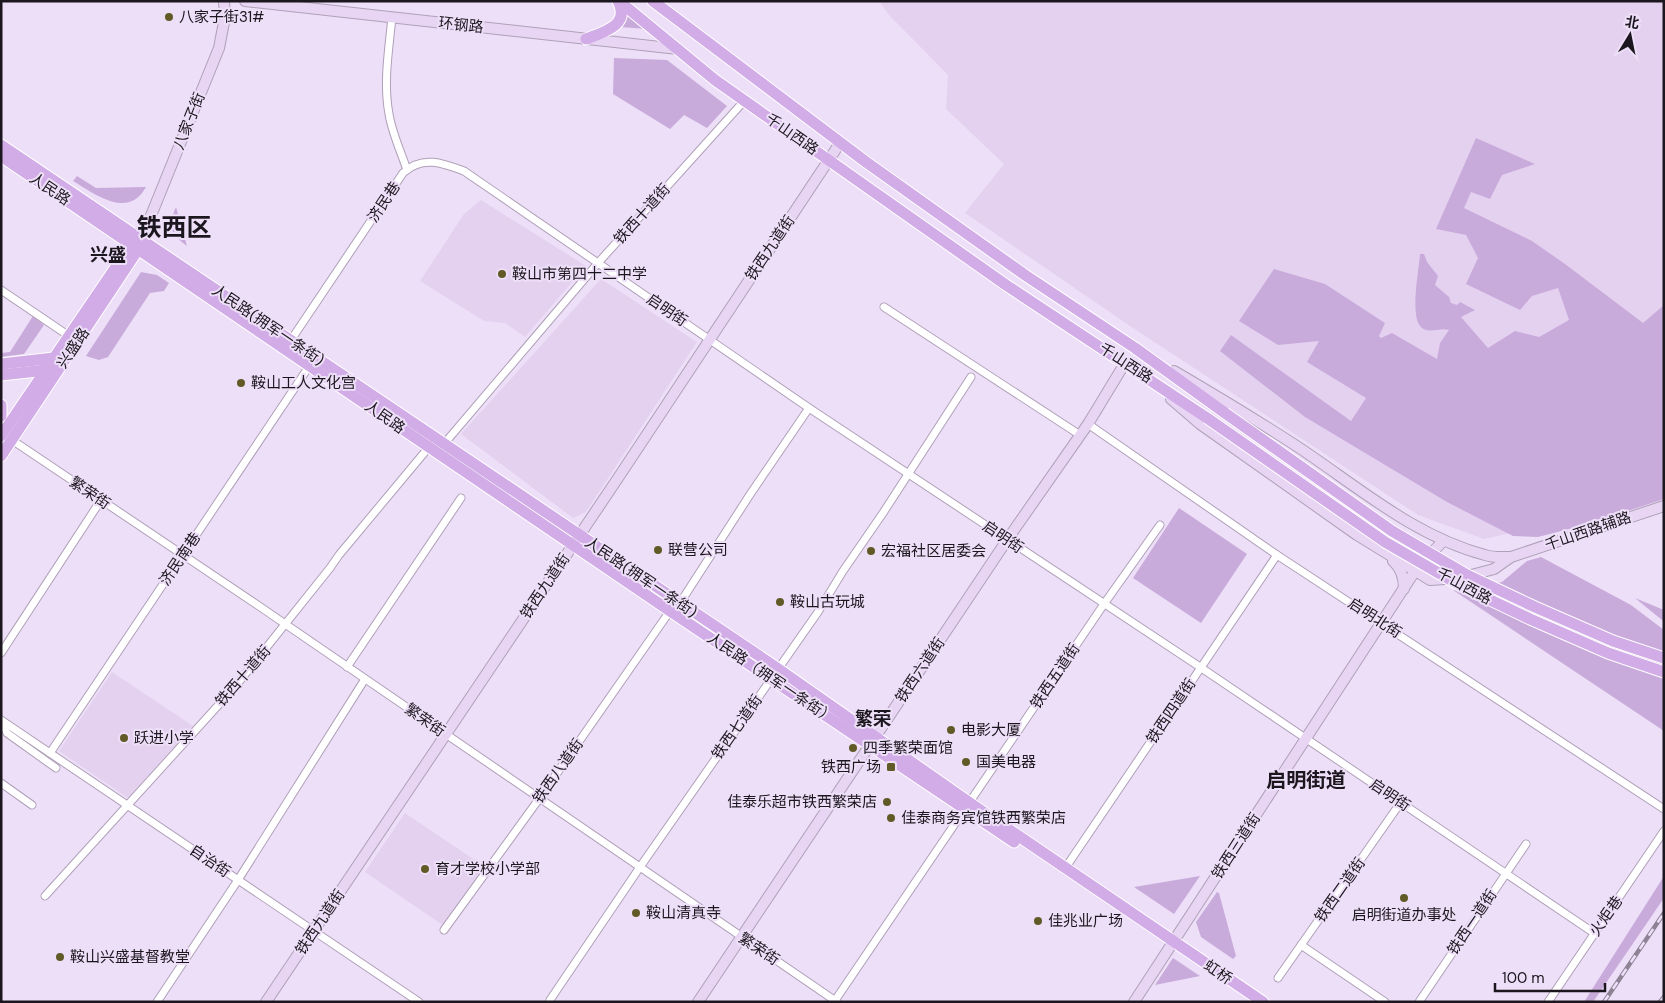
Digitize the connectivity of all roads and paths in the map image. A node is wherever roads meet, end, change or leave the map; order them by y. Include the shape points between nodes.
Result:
1 (224, 1) edge
2 (244, 1) edge
3 (619, 1) edge
4 (653, 1) edge
5 (392, 18) junction
6 (586, 39) junction
7 (678, 49) junction
8 (745, 100) junction
9 (840, 143) junction
10 (1, 145) edge
11 (1, 156) edge
12 (829, 160) junction
13 (407, 170) junction
14 (105, 215) joint
15 (138, 242) junction
16 (598, 264) junction
17 (1, 290) edge
18 (884, 306) dead end
19 (69, 336) junction
20 (710, 339) junction
21 (291, 340) junction
22 (1135, 348) junction
23 (54, 358) junction
24 (1125, 363) junction
25 (1, 364) edge
26 (310, 365) junction
27 (46, 370) junction
28 (1142, 374) junction
29 (1, 375) edge
30 (971, 377) dead end
31 (1, 405) edge
32 (809, 408) junction
33 (1, 416) edge
34 (1088, 424) junction
35 (1080, 435) junction
36 (7, 438) edge
37 (444, 444) junction
38 (429, 447) junction
39 (1, 456) edge
40 (908, 474) junction
41 (461, 498) dead end
42 (101, 500) junction
43 (1664, 506) edge
44 (1160, 525) dead end
45 (576, 540) junction
46 (1007, 540) junction
47 (1443, 541) junction
48 (1384, 551) junction
49 (183, 555) junction
50 (1277, 555) junction
51 (1511, 557) junction
52 (1415, 571) junction
53 (1430, 580) junction
54 (1404, 589) junction
55 (680, 603) junction
56 (1104, 604) junction
57 (670, 611) junction
58 (1383, 623) junction
59 (286, 625) junction
60 (1, 653) edge
61 (1664, 658) edge
62 (348, 667) junction
63 (1200, 668) junction
64 (1664, 672) edge
65 (775, 673) junction
66 (365, 679) junction
67 (2, 721) edge
68 (445, 735) junction
69 (1306, 739) junction
70 (873, 741) junction
71 (50, 753) junction
72 (56, 768) dead end
73 (1, 783) edge
74 (539, 799) junction
75 (1401, 802) junction
76 (127, 804) junction
77 (32, 805) dead end
78 (967, 806) junction
79 (1664, 809) edge
80 (1664, 831) edge
81 (1526, 844) dead end
82 (640, 867) junction
83 (1066, 868) junction
84 (1506, 873) junction
85 (238, 880) junction
86 (45, 896) dead end
87 (444, 930) dead end
88 (314, 931) junction
89 (1594, 933) junction
90 (741, 937) junction
91 (1172, 944) junction
92 (1301, 945) junction
93 (1278, 978) dead end
94 (550, 1000) dead end
95 (835, 1001) edge
96 (157, 1002) edge
97 (266, 1002) edge
98 (419, 1002) edge
99 (698, 1002) edge
100 (1134, 1002) edge
101 (1263, 1002) edge
102 (1385, 1002) edge
103 (1419, 1002) edge
104 (1548, 1002) edge

1 - 15 main road, 八家子街 via 225,17 219,48
2 - 5 main road, 环钢路
3 - 6 main road via 622,17 616,24
3 - 7 main road, 千山西路
4 - 9 main road, 千山西路
5 - 6 main road, 环钢路
5 - 13 street, 济民巷 via 387,97 389,116
6 - 7 main road, 环钢路
7 - 8 main road, 千山西路
8 - 12 main road, 千山西路
8 - 16 street, 铁西十道街
9 - 12 main road, 铁西九道街
9 - 22 main road, 千山西路 via 1025,276
10 - 14 main road, 人民路
11 - 15 main road, 人民路
12 - 20 main road, 铁西九道街
12 - 24 main road, 千山西路 via 1006,285
13 - 16 street, 启明街 via 425,162 464,170
13 - 21 street, 济民巷
14 - 15 main road, 人民路(拥军一条街)
15 - 19 main road, 兴盛路
15 - 21 main road, 人民路(拥军一条街)
15 - 26 main road, 人民路
15 - 36 main road, 兴盛路
16 - 20 street, 启明街
16 - 37 street, 铁西十道街
17 - 19 street
18 - 35 street
19 - 23 main road, 兴盛路
20 - 32 street, 启明街
20 - 45 main road, 铁西九道街
21 - 37 main road, 人民路(拥军一条街)
22 - 47 main road via 1234,406 1399,517
22 - 61 main road, 千山西路, bridge via 1392,531 1467,574 1535,607 1613,641
23 - 25 main road
23 - 27 main road, 兴盛路
24 - 28 main road, 千山西路
24 - 34 main road, 铁西六道街
26 - 38 main road, 人民路
26 - 49 street, 济民南巷
27 - 29 main road
27 - 36 main road, 兴盛路
28 - 48 main road via 1200,424
28 - 64 main road, 千山西路, bridge via 1385,542 1461,586 1608,653
30 - 40 street, 铁西七道街
31 - 33 main road
32 - 40 street, 启明街
32 - 55 street
34 - 35 main road, 铁西六道街
34 - 50 street, 启明北街
35 - 46 main road, 铁西六道街
36 - 39 main road, 兴盛路
36 - 42 street, 繁荣街
37 - 45 main road, 人民路(拥军一条街)
38 - 45 main road, 人民路
38 - 59 street, 铁西十道街 via 339,555
40 - 46 street, 启明街
40 - 65 street, 铁西七道街
41 - 62 street
42 - 49 street, 繁荣街
42 - 60 street
43 - 51 main road, 千山西路辅路
44 - 56 street, 铁西五道街
45 - 55 main road, 人民路(拥军一条街)
45 - 57 main road, 人民路
45 - 68 main road, 铁西九道街
46 - 56 street, 启明街
46 - 70 main road, 铁西六道街
47 - 51 main road via 1486,556
47 - 52 main road, 铁西三道街
48 - 52 main road
48 - 54 main road via 1400,570
49 - 59 street, 繁荣街
49 - 71 street, 济民南巷
50 - 58 street, 启明北街
50 - 63 street, 铁西四道街
51 - 53 main road via 1494,569 1460,578
52 - 53 main road
52 - 54 main road, 铁西三道街
53 - 54 main road
54 - 58 main road, 铁西三道街
55 - 65 main road, 人民路(拥军一条街)
56 - 63 street, 启明街
56 - 78 street, 铁西五道街
57 - 65 main road, 人民路（拥军一条街）
57 - 74 street, 铁西八道街
58 - 69 main road, 铁西三道街
58 - 79 street, 启明北街
59 - 62 street, 繁荣街
59 - 76 street, 铁西十道街 via 229,694
62 - 66 street, 繁荣街
63 - 69 street, 启明街
63 - 83 street, 铁西四道街
65 - 70 main road, 人民路(拥军一条街)
65 - 82 street, 铁西七道街
66 - 68 street, 繁荣街
66 - 85 street
67 - 71 street, 自治街
67 - 72 street via 7,733
68 - 74 street, 繁荣街
68 - 88 main road, 铁西九道街
69 - 75 street, 启明街
69 - 91 main road, 铁西三道街
70 - 78 main road, 人民路(拥军一条街)
70 - 90 main road, 铁西六道街
71 - 76 street, 自治街
73 - 77 street
74 - 82 street, 繁荣街
74 - 87 street, 铁西八道街
75 - 84 street, 启明街
75 - 92 street, 铁西二道街
76 - 85 street, 自治街
76 - 86 street, 铁西十道街
78 - 83 main road, 人民路(拥军一条街)
78 - 91 main road
78 - 95 street, 铁西五道街
80 - 89 street, 火炬巷
81 - 84 street, 铁西一道街
82 - 90 street, 繁荣街
82 - 94 street, 铁西七道街
83 - 91 main road, 人民路(拥军一条街)
84 - 89 street, 启明街
84 - 103 street, 铁西一道街
85 - 88 street, 自治街
85 - 96 street
88 - 97 main road, 铁西九道街
88 - 98 street, 自治街
89 - 104 street, 火炬巷
90 - 95 street, 繁荣街
90 - 99 main road, 铁西六道街
91 - 100 main road, 铁西三道街
91 - 101 main road, 虹桥
92 - 93 street, 铁西二道街
92 - 102 street

